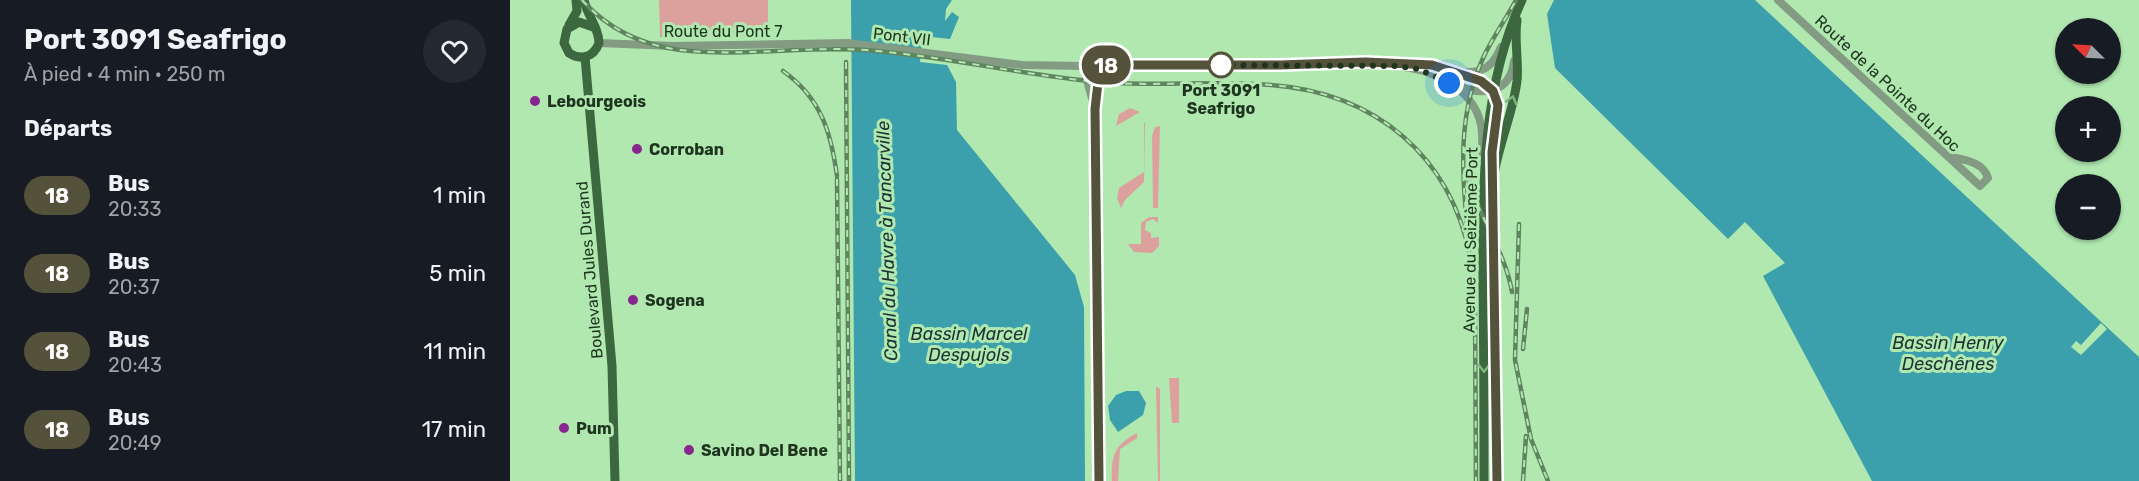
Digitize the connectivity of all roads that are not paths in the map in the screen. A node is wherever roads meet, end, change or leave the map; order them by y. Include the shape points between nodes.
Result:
1 (576, 0) edge
2 (584, 0) edge
3 (1778, 0) edge
4 (1521, 2) edge
5 (1512, 21) junction
6 (593, 27) junction
7 (567, 29) junction
8 (599, 43) junction
9 (848, 43) joint
10 (1515, 52) junction
11 (585, 57) junction
12 (1335, 64) junction
13 (1100, 65) junction
14 (1083, 66) junction
15 (1456, 71) junction
16 (1443, 79) junction
17 (1493, 91) junction
18 (1095, 109) junction
19 (1948, 156) junction
20 (1494, 175) junction
21 (1483, 204) junction
22 (615, 481) edge
23 (1099, 481) edge
24 (1484, 481) edge
25 (1497, 481) edge

1 - 7 main road via 575,16
2 - 6 main road
3 - 19 street, Route de la Pointe du Hoc
4 - 5 main road, Avenue du Seizième Port
4 - 10 main road, Avenue du Seizième Port
5 - 15 street via 1489,67 1478,72
5 - 17 main road, Avenue du Seizième Port
6 - 7 main road via 579,22
6 - 8 main road
7 - 11 main road via 563,39 566,49 574,56
8 - 9 street, Route du Pont 7
8 - 11 main road
9 - 14 street, Pont VII via 1022,65
10 - 17 street via 1510,77
20 -> 10 main road, Avenue du Seizième Port via 1515,88
11 - 22 main road, Boulevard Jules Durand via 609,325
12 - 13 street
12 - 15 street via 1407,62
12 - 16 street via 1412,68
13 - 14 street
13 - 18 street
14 - 18 street
15 - 17 street via 1481,81
16 - 17 street via 1474,92
16 - 21 street via 1466,96 1482,126
17 - 20 street via 1498,105 1492,152
17 - 21 main road, Avenue du Seizième Port
18 - 23 street
19 - 19 street, Route de la Pointe du Hoc via 1973,162 1986,171 1988,178 1980,186
20 - 25 main road, Avenue du Seizième Port
21 -> 24 main road, Avenue du Seizième Port

